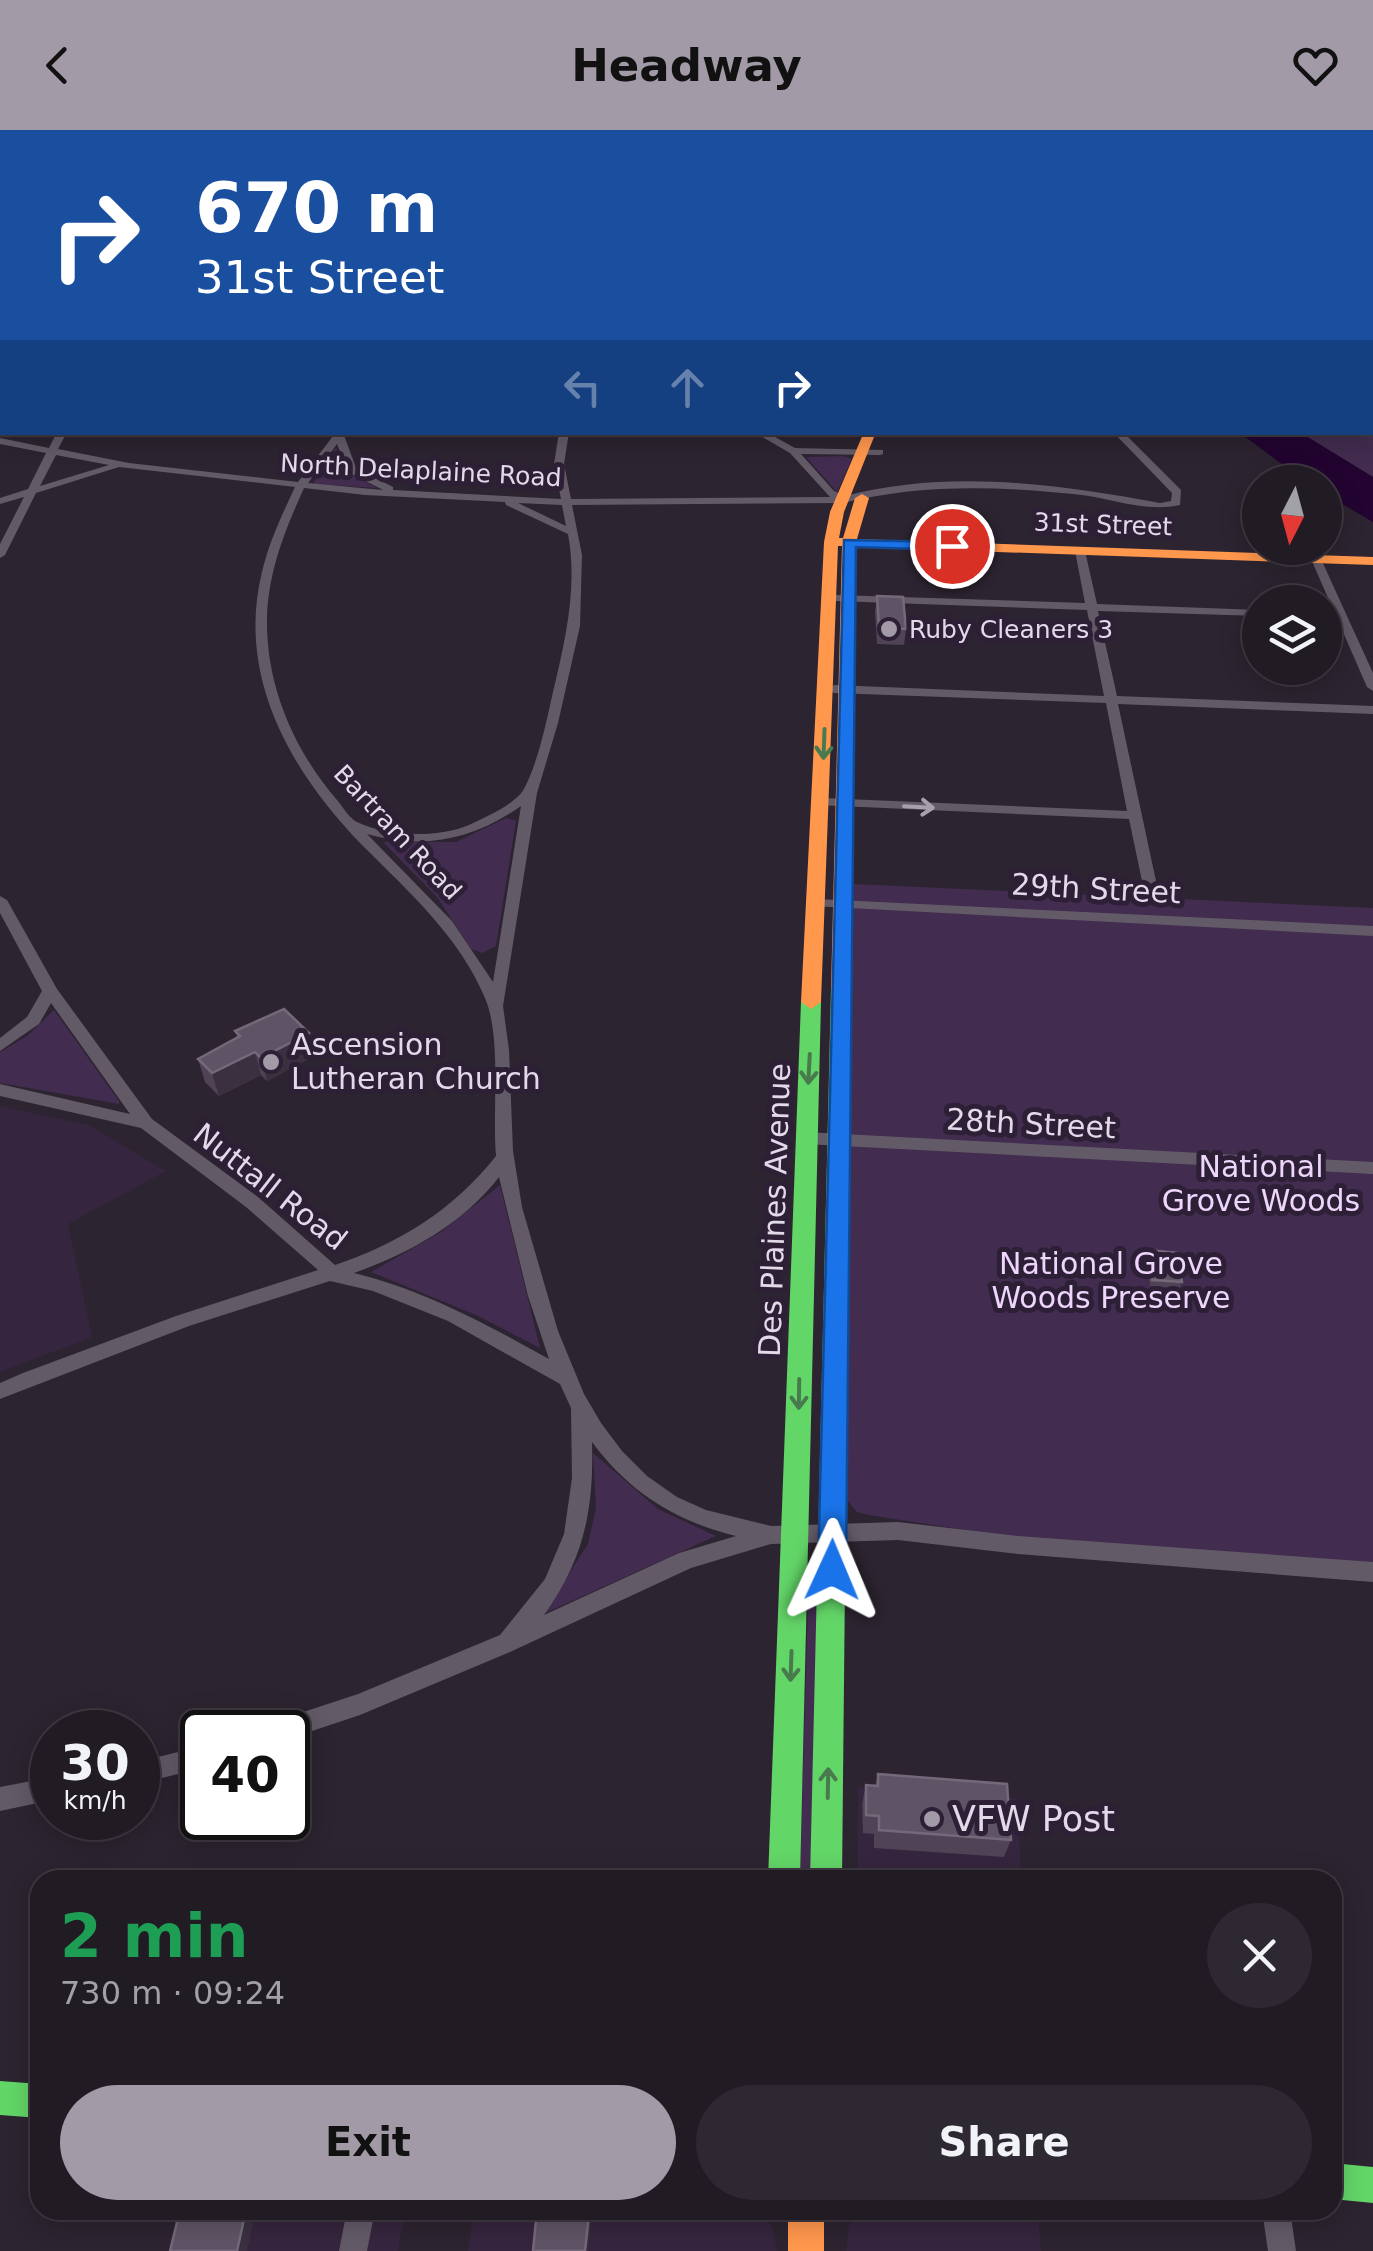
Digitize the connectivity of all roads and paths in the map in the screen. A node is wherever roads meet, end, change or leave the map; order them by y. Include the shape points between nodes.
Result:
1 (61, 435) edge
2 (339, 435) edge
3 (340, 435) edge
4 (564, 435) edge
5 (764, 435) edge
6 (1120, 435) edge
7 (0, 441) edge
8 (875, 442) edge
9 (54, 450) junction
10 (793, 450) junction
11 (129, 466) junction
12 (300, 487) junction
13 (36, 489) junction
14 (403, 494) junction
15 (854, 496) junction
16 (499, 498) junction
17 (0, 501) edge
18 (564, 502) junction
19 (572, 533) junction
20 (840, 542) junction
21 (1080, 551) junction
22 (0, 556) edge
23 (1242, 556) edge
24 (1342, 560) edge
25 (1373, 561) edge
26 (838, 598) junction
27 (1090, 607) junction
28 (1242, 612) edge
29 (1342, 616) edge
30 (1373, 687) edge
31 (836, 689) junction
32 (1110, 700) junction
33 (1373, 710) edge
34 (530, 793) junction
35 (834, 803) junction
36 (1134, 816) junction
37 (350, 824) junction
38 (1148, 881) dead end
39 (0, 900) edge
40 (817, 903) junction
41 (844, 904) junction
42 (1373, 930) edge
43 (50, 992) junction
44 (496, 1004) junction
45 (0, 1046) edge
46 (0, 1090) edge
47 (146, 1123) junction
48 (805, 1138) junction
49 (840, 1141) junction
50 (505, 1156) junction
51 (1373, 1168) edge
52 (336, 1275) junction
53 (566, 1378) junction
54 (0, 1391) edge
55 (580, 1407) junction
56 (833, 1532) junction
57 (796, 1534) junction
58 (771, 1535) junction
59 (1373, 1572) edge
60 (502, 1645) junction
61 (310, 1720) edge
62 (30, 1794) edge
63 (0, 1800) edge
64 (784, 1870) edge
65 (826, 1870) edge
66 (0, 2098) edge
67 (30, 2100) edge
68 (1342, 2182) edge
69 (1373, 2185) edge
70 (359, 2220) edge
71 (806, 2220) edge
72 (1277, 2220) edge
73 (353, 2251) edge
74 (806, 2251) edge
75 (1282, 2251) edge

1 - 9 street
2 - 12 street, Bartram Road
3 - 14 street via 352,470
4 - 18 street
5 - 10 street
6 - 15 street, North Delaplaine Road via 1176,492 1176,503 995,484
7 - 9 street, North Delaplaine Road
8 - 10 street
8 - 15 street, Des Plaines Avenue
9 - 11 street, North Delaplaine Road
9 - 13 street
10 - 15 street via 830,493
11 - 12 street, North Delaplaine Road
11 - 13 street
12 - 14 street, North Delaplaine Road
12 - 37 street, Bartram Road via 268,577 261,667 288,742
13 - 17 street
13 - 22 street
14 - 16 street, North Delaplaine Road
15 - 18 street, North Delaplaine Road
15 - 20 street, Des Plaines Avenue
16 - 18 street, North Delaplaine Road
16 - 19 street
18 - 19 street
19 - 34 street via 574,626
20 - 21 street, 31st Street
20 - 26 street, Des Plaines Avenue
21 - 23 street, 31st Street
21 - 27 street
24 - 25 street, 31st Street
26 - 27 street
26 - 31 street, Des Plaines Avenue
27 - 28 street
27 - 32 street
29 - 30 street
31 - 32 street
31 - 35 street, Des Plaines Avenue
32 - 33 street
32 - 36 street
34 - 37 street via 481,827 451,838 404,838
34 - 44 street
35 -> 36 street
35 - 40 street, Des Plaines Avenue
35 - 41 street, Des Plaines Avenue
36 - 38 street
37 - 44 street, Bartram Road via 427,897
39 - 43 street, Nuttall Road
40 - 41 street, 29th Street
40 -> 48 street, Des Plaines Avenue
41 - 42 street, 29th Street
41 - 49 street, Des Plaines Avenue
43 - 45 street via 34,1020
43 - 47 street, Nuttall Road
44 - 50 street, Bartram Road
46 - 47 street
47 - 52 street, Nuttall Road
48 - 49 street, 28th Street
48 -> 57 street, Des Plaines Avenue
49 - 51 street, 28th Street
49 - 56 street, Des Plaines Avenue
50 - 52 street via 442,1224
50 - 53 street, Bartram Road via 544,1321
52 - 53 street, Nuttall Road via 455,1316
52 - 54 street via 244,1300
53 - 55 street, Bartram Road
55 - 58 street, Bartram Road via 625,1468 669,1503
55 - 60 street via 584,1465 577,1538 548,1593
56 - 57 street
56 - 59 street via 898,1531
65 -> 56 street, Des Plaines Avenue
57 - 58 street
57 -> 64 street, Des Plaines Avenue
58 - 60 street via 687,1560
60 - 61 street
62 - 63 street
66 - 67 street
68 - 69 street
70 - 73 street
71 - 74 street
72 - 75 street

